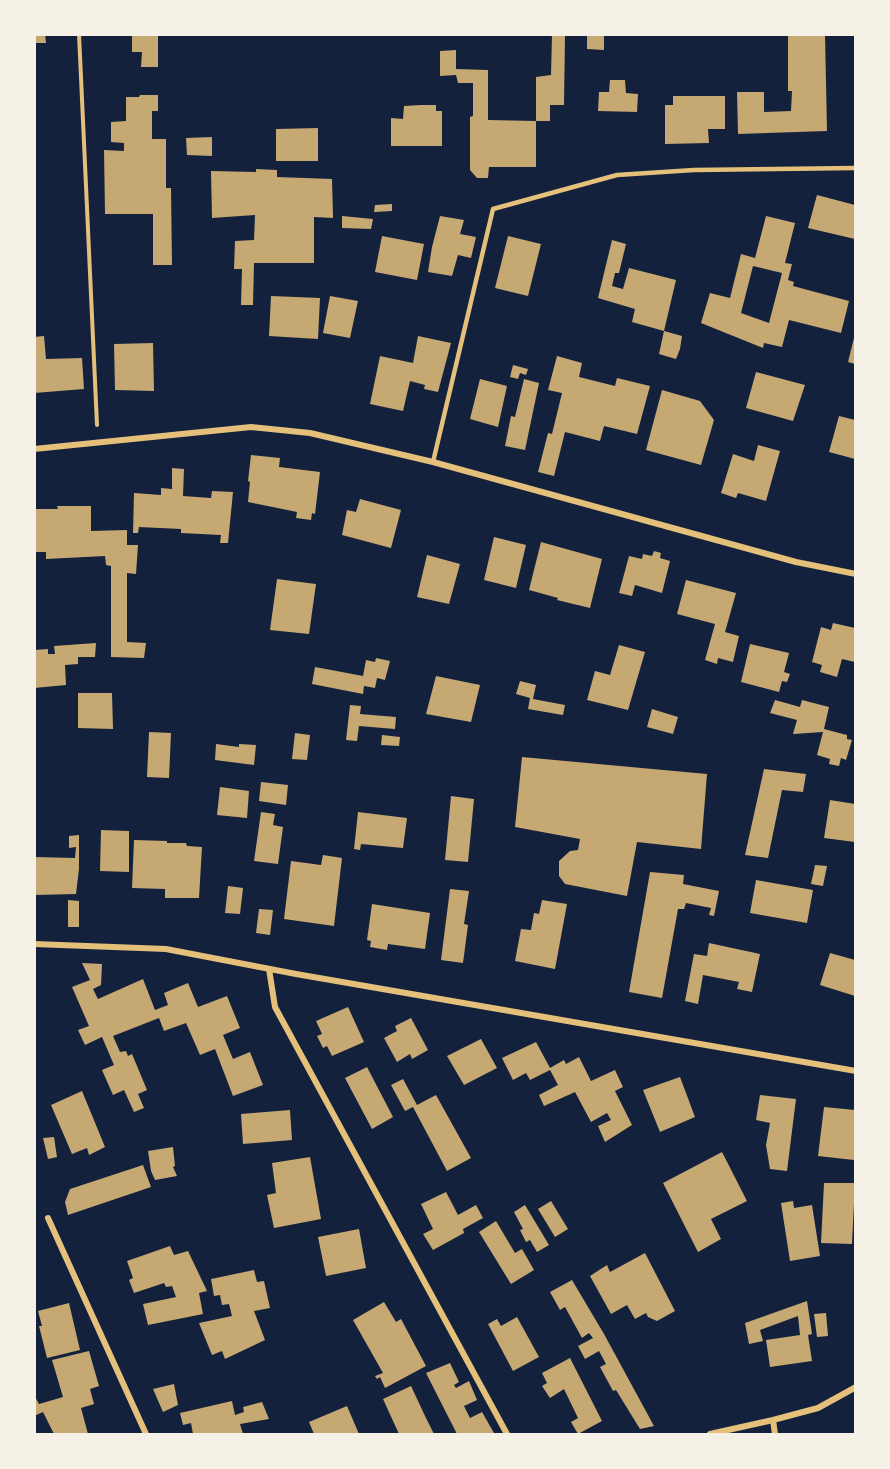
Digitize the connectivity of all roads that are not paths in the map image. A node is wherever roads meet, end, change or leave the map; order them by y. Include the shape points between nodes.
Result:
1 (855, 168) edge
2 (34, 449) edge
3 (434, 462) junction
4 (855, 574) edge
5 (34, 944) edge
6 (269, 969) junction
7 (855, 1071) edge
8 (48, 1218) dead end
9 (855, 1386) edge
10 (773, 1420) junction
11 (146, 1434) edge
12 (507, 1434) edge
13 (710, 1434) edge
14 (775, 1434) edge

1 - 3 lane via 617,175 493,209
2 - 3 street via 251,428 310,433
3 - 4 street via 749,550
5 - 6 street via 166,949
6 - 7 street
6 - 12 street via 275,1007
8 - 11 street
9 - 10 street via 818,1408
10 - 13 street
10 - 14 street

